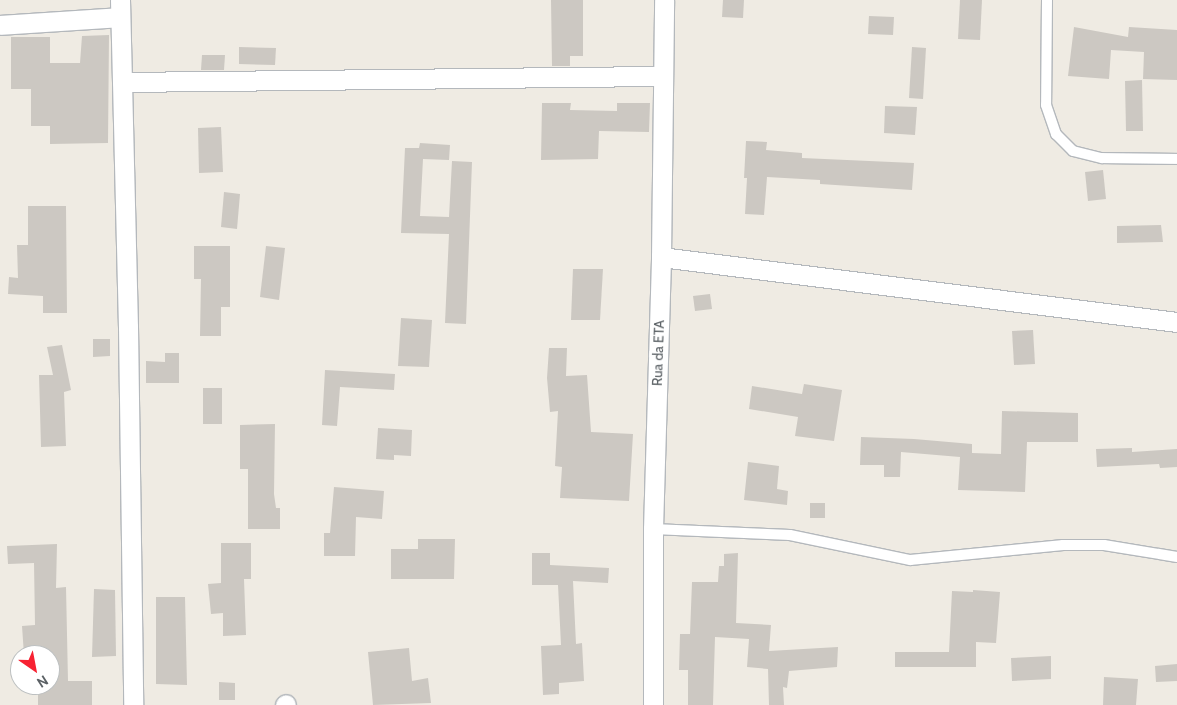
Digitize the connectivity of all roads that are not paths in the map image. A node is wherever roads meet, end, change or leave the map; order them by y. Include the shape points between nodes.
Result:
1 (664, 0) edge
2 (1047, 0) edge
3 (120, 9) edge
4 (0, 25) edge
5 (663, 76) junction
6 (122, 82) junction
7 (1177, 159) edge
8 (661, 257) junction
9 (1177, 322) edge
10 (653, 529) junction
11 (1177, 557) edge
12 (133, 705) edge
13 (653, 705) edge

1 - 5 street, Rua da ETA
2 - 7 lane via 1046,105 1056,134 1073,151 1102,158
3 - 4 street
3 - 6 street
5 - 6 street
5 - 8 street, Rua da ETA
6 - 12 street
8 - 9 street
8 - 10 street, Rua da ETA
10 - 11 lane via 790,535 910,560 1063,545 1104,546
10 - 13 street, Rua da ETA

